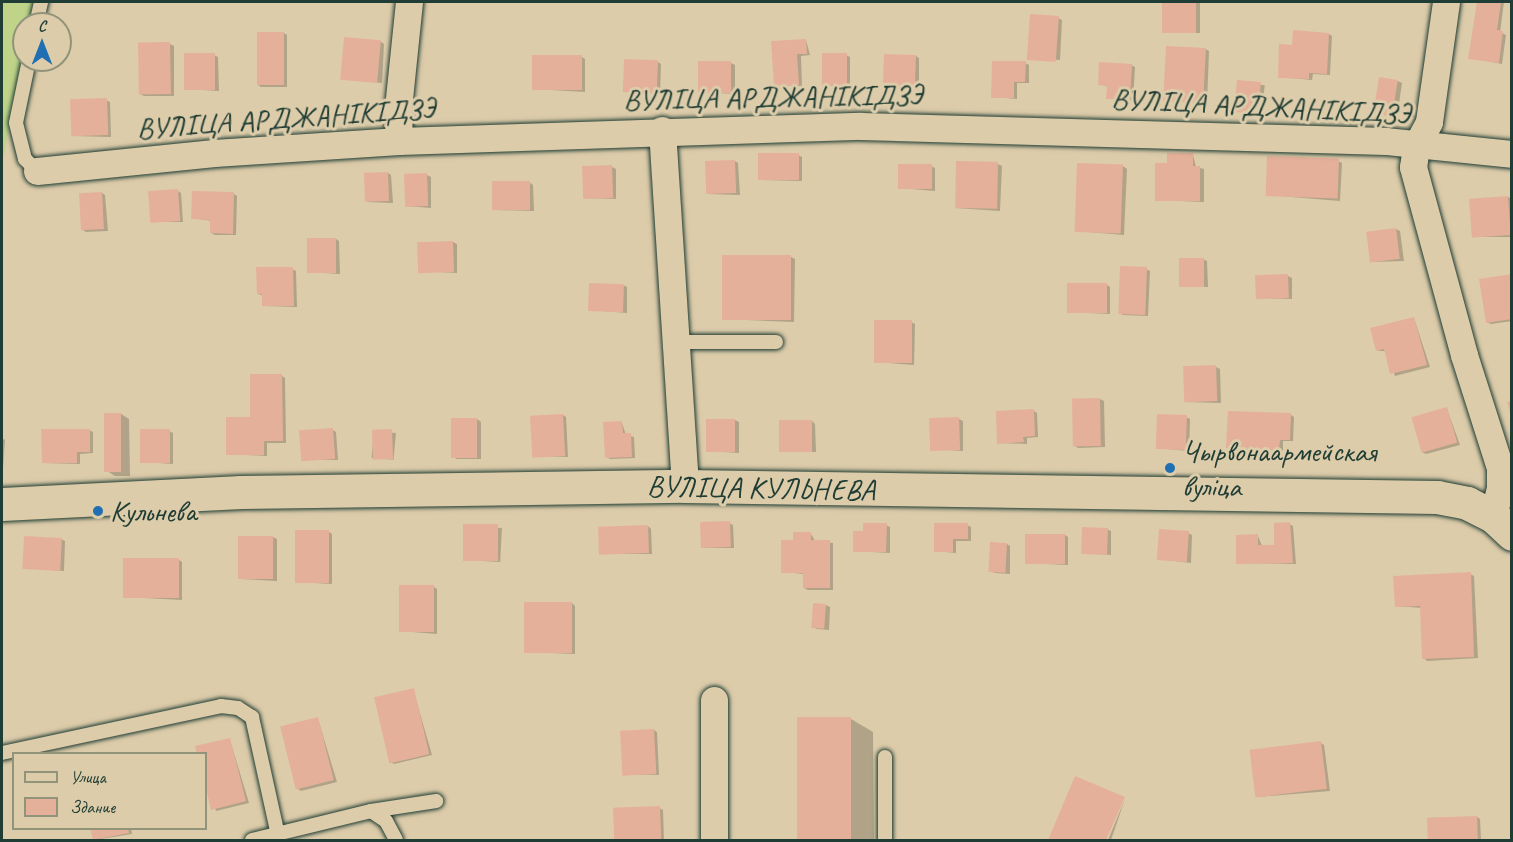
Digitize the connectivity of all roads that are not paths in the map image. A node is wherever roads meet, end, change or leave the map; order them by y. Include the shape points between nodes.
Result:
1 (409, 2) edge
2 (1446, 2) edge
3 (27, 72) edge
4 (662, 130) junction
5 (399, 141) junction
6 (1416, 146) junction
7 (1512, 154) edge
8 (37, 171) joint
9 (677, 342) junction
10 (776, 342) dead end
11 (685, 486) junction
12 (2, 504) edge
13 (1505, 518) edge
14 (714, 700) dead end
15 (2, 753) edge
16 (885, 757) dead end
17 (436, 801) dead end
18 (371, 812) junction
19 (278, 836) edge
20 (252, 840) edge
21 (396, 840) edge
22 (714, 840) edge
23 (885, 840) edge

1 - 5 street via 398,108
2 - 6 street via 1429,122
3 - 8 lane via 16,123 25,159
4 - 5 street, ВУЛІЦА АРДЖАНІКІДЗЭ
4 - 6 street, ВУЛІЦА АРДЖАНІКІДЗЭ via 861,126 1061,129 1386,141
4 - 9 street
5 - 8 street, ВУЛІЦА АРДЖАНІКІДЗЭ via 214,153
6 - 7 street, ВУЛІЦА АРДЖАНІКІДЗЭ
6 - 13 street via 1413,167 1464,355 1500,468
9 - 10 lane
9 - 11 street
11 - 12 street, ВУЛІЦА КУЛЬНЕВА via 241,492
11 - 13 street, ВУЛІЦА КУЛЬНЕВА via 1437,497 1467,503
14 - 22 street
15 - 19 lane via 221,706 238,708 252,717
16 - 23 lane
17 - 18 lane
18 - 19 lane
18 - 21 lane via 386,821
19 - 20 lane

